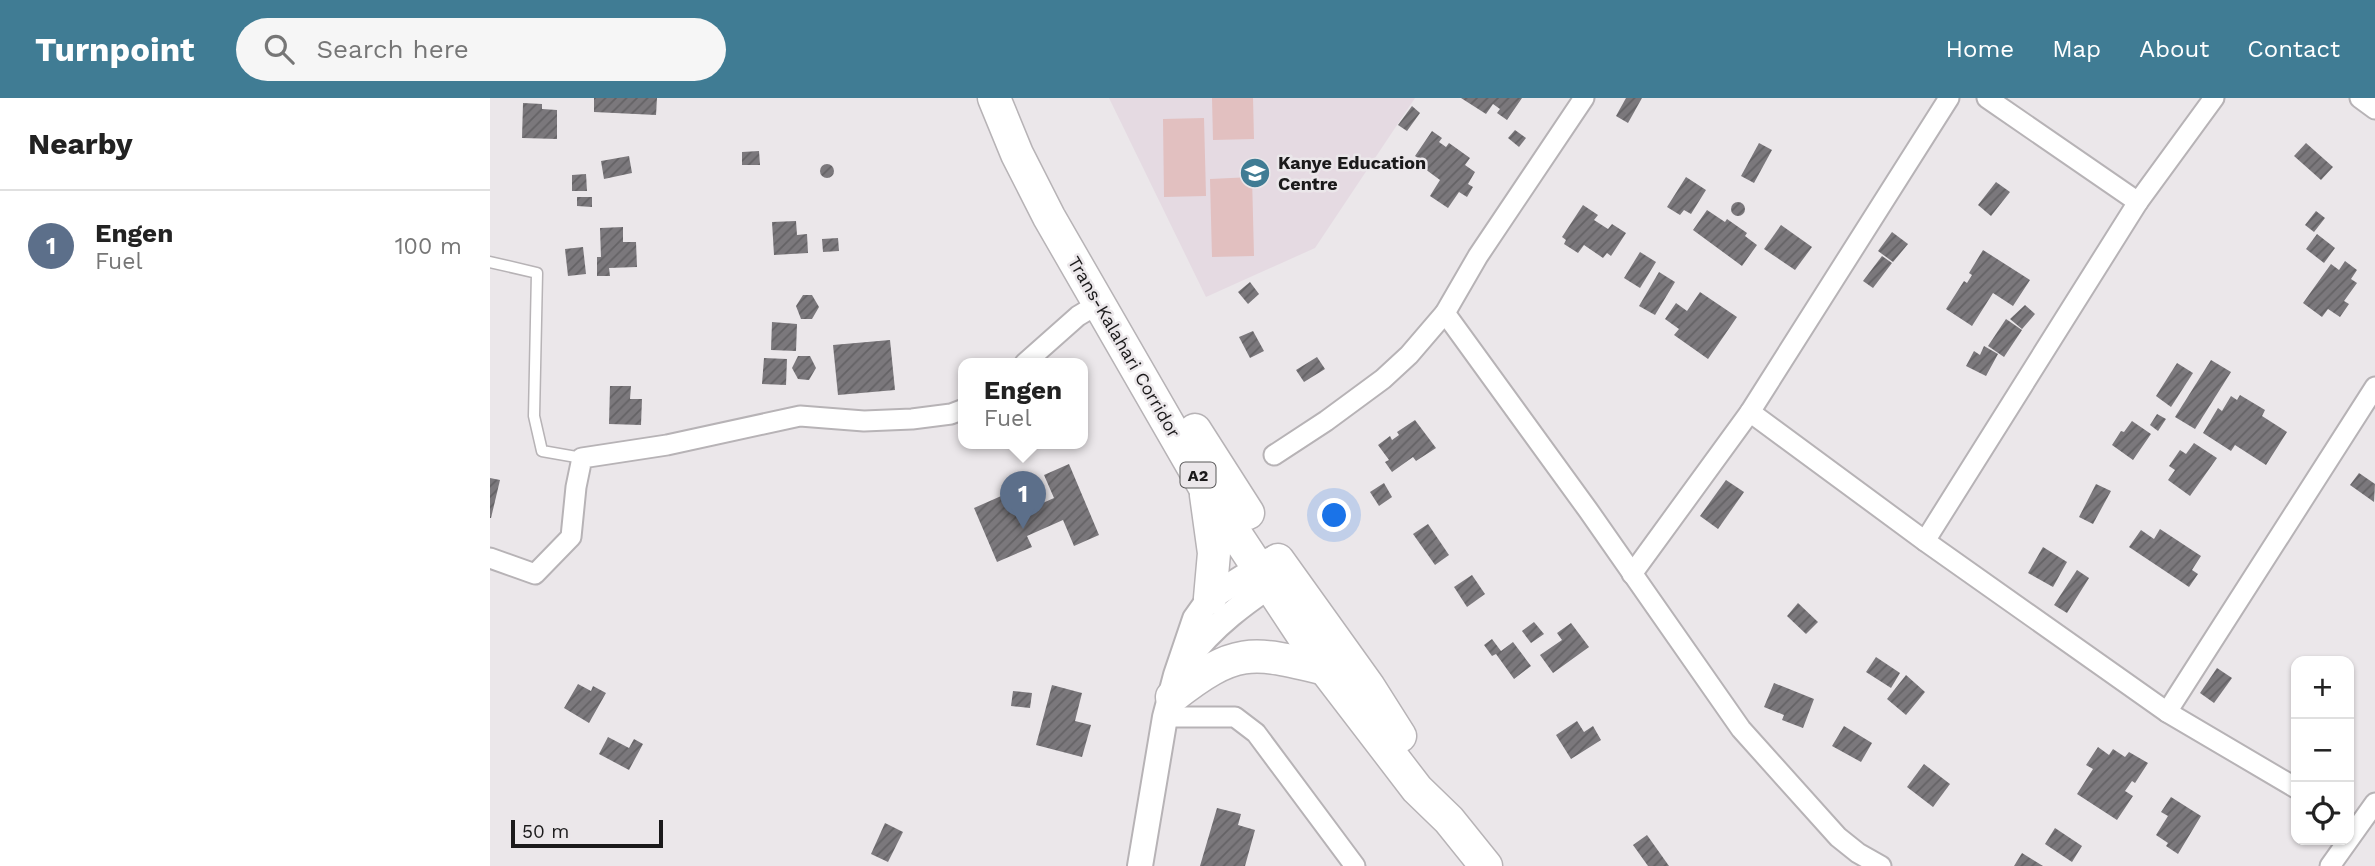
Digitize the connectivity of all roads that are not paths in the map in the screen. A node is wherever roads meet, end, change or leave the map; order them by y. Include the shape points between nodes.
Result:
1 (996, 98) edge
2 (1584, 98) edge
3 (1949, 98) edge
4 (1987, 98) edge
5 (2214, 98) edge
6 (2360, 98) edge
7 (2375, 108) edge
8 (2138, 202) junction
9 (490, 261) edge
10 (1098, 304) junction
11 (1445, 313) junction
12 (1031, 358) edge
13 (2375, 387) edge
14 (958, 411) edge
15 (1750, 412) junction
16 (1275, 455) dead end
17 (582, 458) junction
18 (1204, 486) junction
19 (1925, 541) junction
20 (490, 558) edge
21 (1273, 571) junction
22 (1633, 574) junction
23 (1210, 598) junction
24 (1325, 669) junction
25 (1171, 696) junction
26 (2167, 712) junction
27 (2291, 785) edge
28 (2375, 803) edge
29 (1449, 820) junction
30 (2355, 823) edge
31 (1140, 866) edge
32 (1355, 866) edge
33 (1486, 866) edge
34 (1881, 866) edge
35 (2330, 866) edge

1 - 10 highway, Trans-Kalahari Corridor / A2 via 1023,164
1 - 21 highway, Trans-Kalahari Corridor / A2 via 1026,138
2 - 11 street
3 - 15 street
4 - 8 street
5 - 8 street
6 - 7 street
8 - 19 street
9 - 17 lane via 537,273 534,415 539,439 542,451
10 - 12 street
10 - 18 highway, Trans-Kalahari Corridor / A2
11 - 16 street via 1383,379
11 - 22 street
13 - 26 street
14 - 17 street via 864,421 800,415 667,445
15 - 19 street
15 - 22 street
17 - 20 street via 571,537 535,574
18 - 21 highway, Trans-Kalahari Corridor / A2
18 - 23 highway via 1214,553
19 - 26 street
21 - 23 street
21 - 24 highway, Trans-Kalahari Corridor / A2
21 - 25 street via 1199,643
21 - 29 highway, Trans-Kalahari Corridor / A2 via 1368,687
22 - 34 street via 1741,729 1838,837
23 - 25 street via 1195,619
24 - 25 highway via 1247,655 1219,664
24 - 29 highway, Trans-Kalahari Corridor / A2 via 1417,789
25 - 31 street
25 - 32 street via 1234,717 1256,733
26 - 27 street
28 - 30 street
29 - 33 highway, Trans-Kalahari Corridor / A2
30 - 35 street

